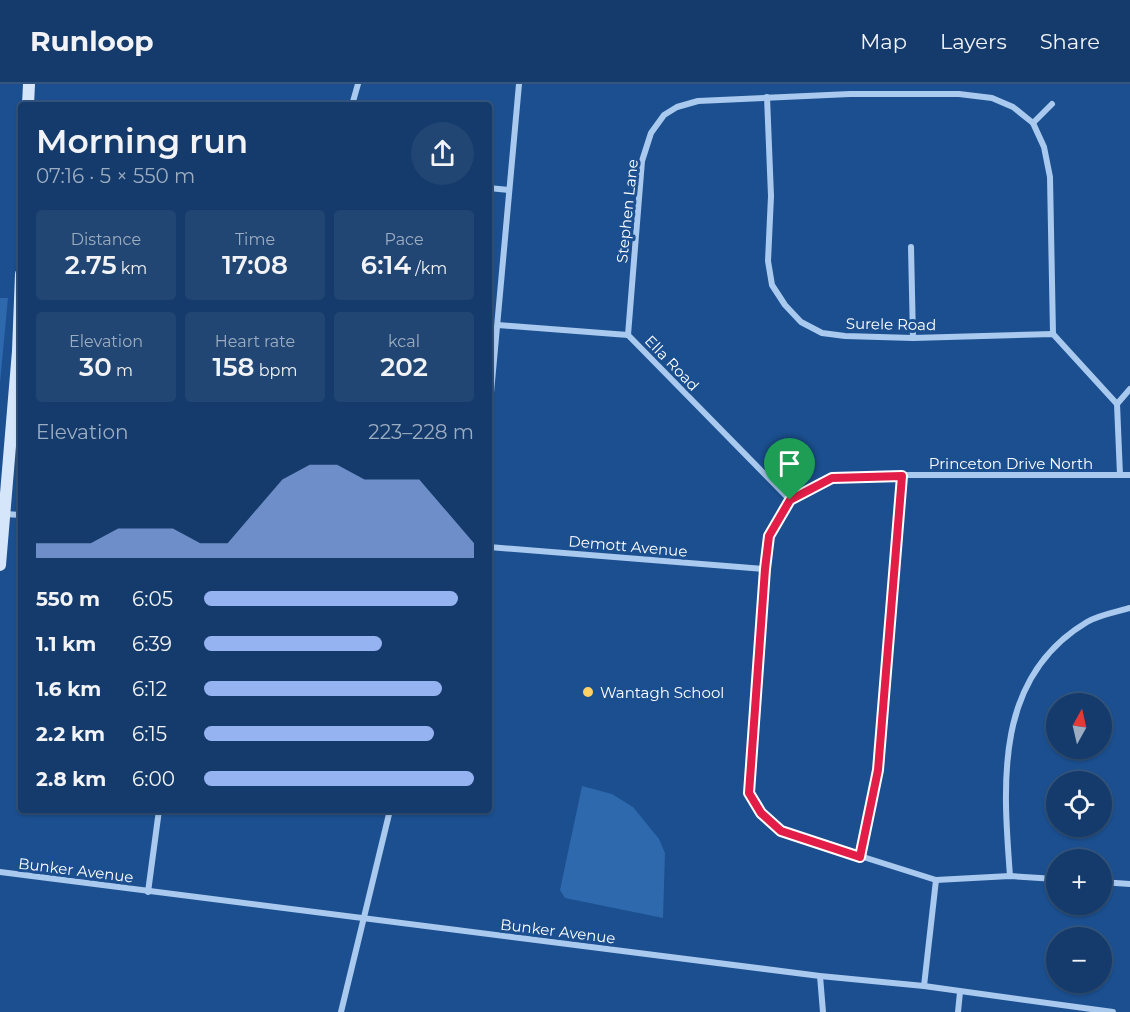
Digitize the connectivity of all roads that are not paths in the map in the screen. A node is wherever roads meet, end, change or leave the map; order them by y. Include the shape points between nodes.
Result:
1 (29, 84) edge
2 (358, 84) edge
3 (519, 84) edge
4 (850, 84) edge
5 (850, 94) junction
6 (767, 96) junction
7 (28, 102) edge
8 (352, 102) edge
9 (1052, 104) dead end
10 (1033, 123) junction
11 (492, 188) edge
12 (509, 190) junction
13 (911, 247) dead end
14 (498, 325) junction
15 (1053, 334) junction
16 (628, 335) junction
17 (913, 338) junction
18 (18, 363) edge
19 (492, 385) edge
20 (1130, 389) edge
21 (1117, 404) junction
22 (1120, 475) junction
23 (1130, 475) edge
24 (902, 476) junction
25 (790, 500) junction
26 (5, 514) junction
27 (18, 515) edge
28 (492, 547) edge
29 (0, 565) edge
30 (765, 569) junction
31 (1130, 608) edge
32 (159, 813) edge
33 (389, 813) edge
34 (860, 857) junction
35 (0, 872) edge
36 (1010, 876) junction
37 (1046, 878) edge
38 (936, 880) junction
39 (1112, 883) edge
40 (1130, 884) edge
41 (148, 892) junction
42 (363, 919) junction
43 (820, 976) junction
44 (924, 986) junction
45 (960, 992) junction
46 (341, 1012) edge
47 (823, 1012) edge
48 (958, 1012) edge
49 (1113, 1012) edge

1 - 7 main road
2 - 8 street
3 - 12 street
4 - 5 street
5 - 6 street, Stephen Lane
5 - 10 street, Stephen Lane via 959,94 992,98 1013,107
6 - 16 street, Stephen Lane via 698,101 677,107 664,115 651,133 642,161
6 - 17 street, Surele Road via 771,196 768,261 772,285 801,322 822,333
9 - 10 street
10 - 15 street via 1044,147 1050,177
11 - 12 street
12 - 14 street
13 - 17 street
14 - 16 street, Ella Road
14 - 19 street
15 - 17 street, Surele Road
15 - 21 street
16 - 25 street, Ella Road
18 - 26 main road
20 - 21 street
21 - 22 street
22 - 23 street, Princeton Drive North
22 - 24 street, Princeton Drive North
24 - 25 street, Princeton Drive North via 832,478
24 - 34 street via 878,770
25 - 30 street via 769,536
26 - 27 street
26 - 29 main road
28 - 30 street, Demott Avenue
30 - 34 street via 749,793 761,813 781,831
31 - 36 street via 1089,621 1057,643 1028,681 1012,722 1005,807
32 - 41 street
33 - 42 street
34 - 38 street
35 - 41 street, Bunker Avenue
36 - 37 street
36 - 38 street
38 - 44 street
39 - 40 street
41 - 42 street, Bunker Avenue
42 - 43 street, Bunker Avenue
42 - 46 street
43 - 44 street, Bunker Avenue
43 - 47 street
44 - 45 street, Bunker Avenue
45 - 48 street
45 - 49 street, Bunker Avenue

